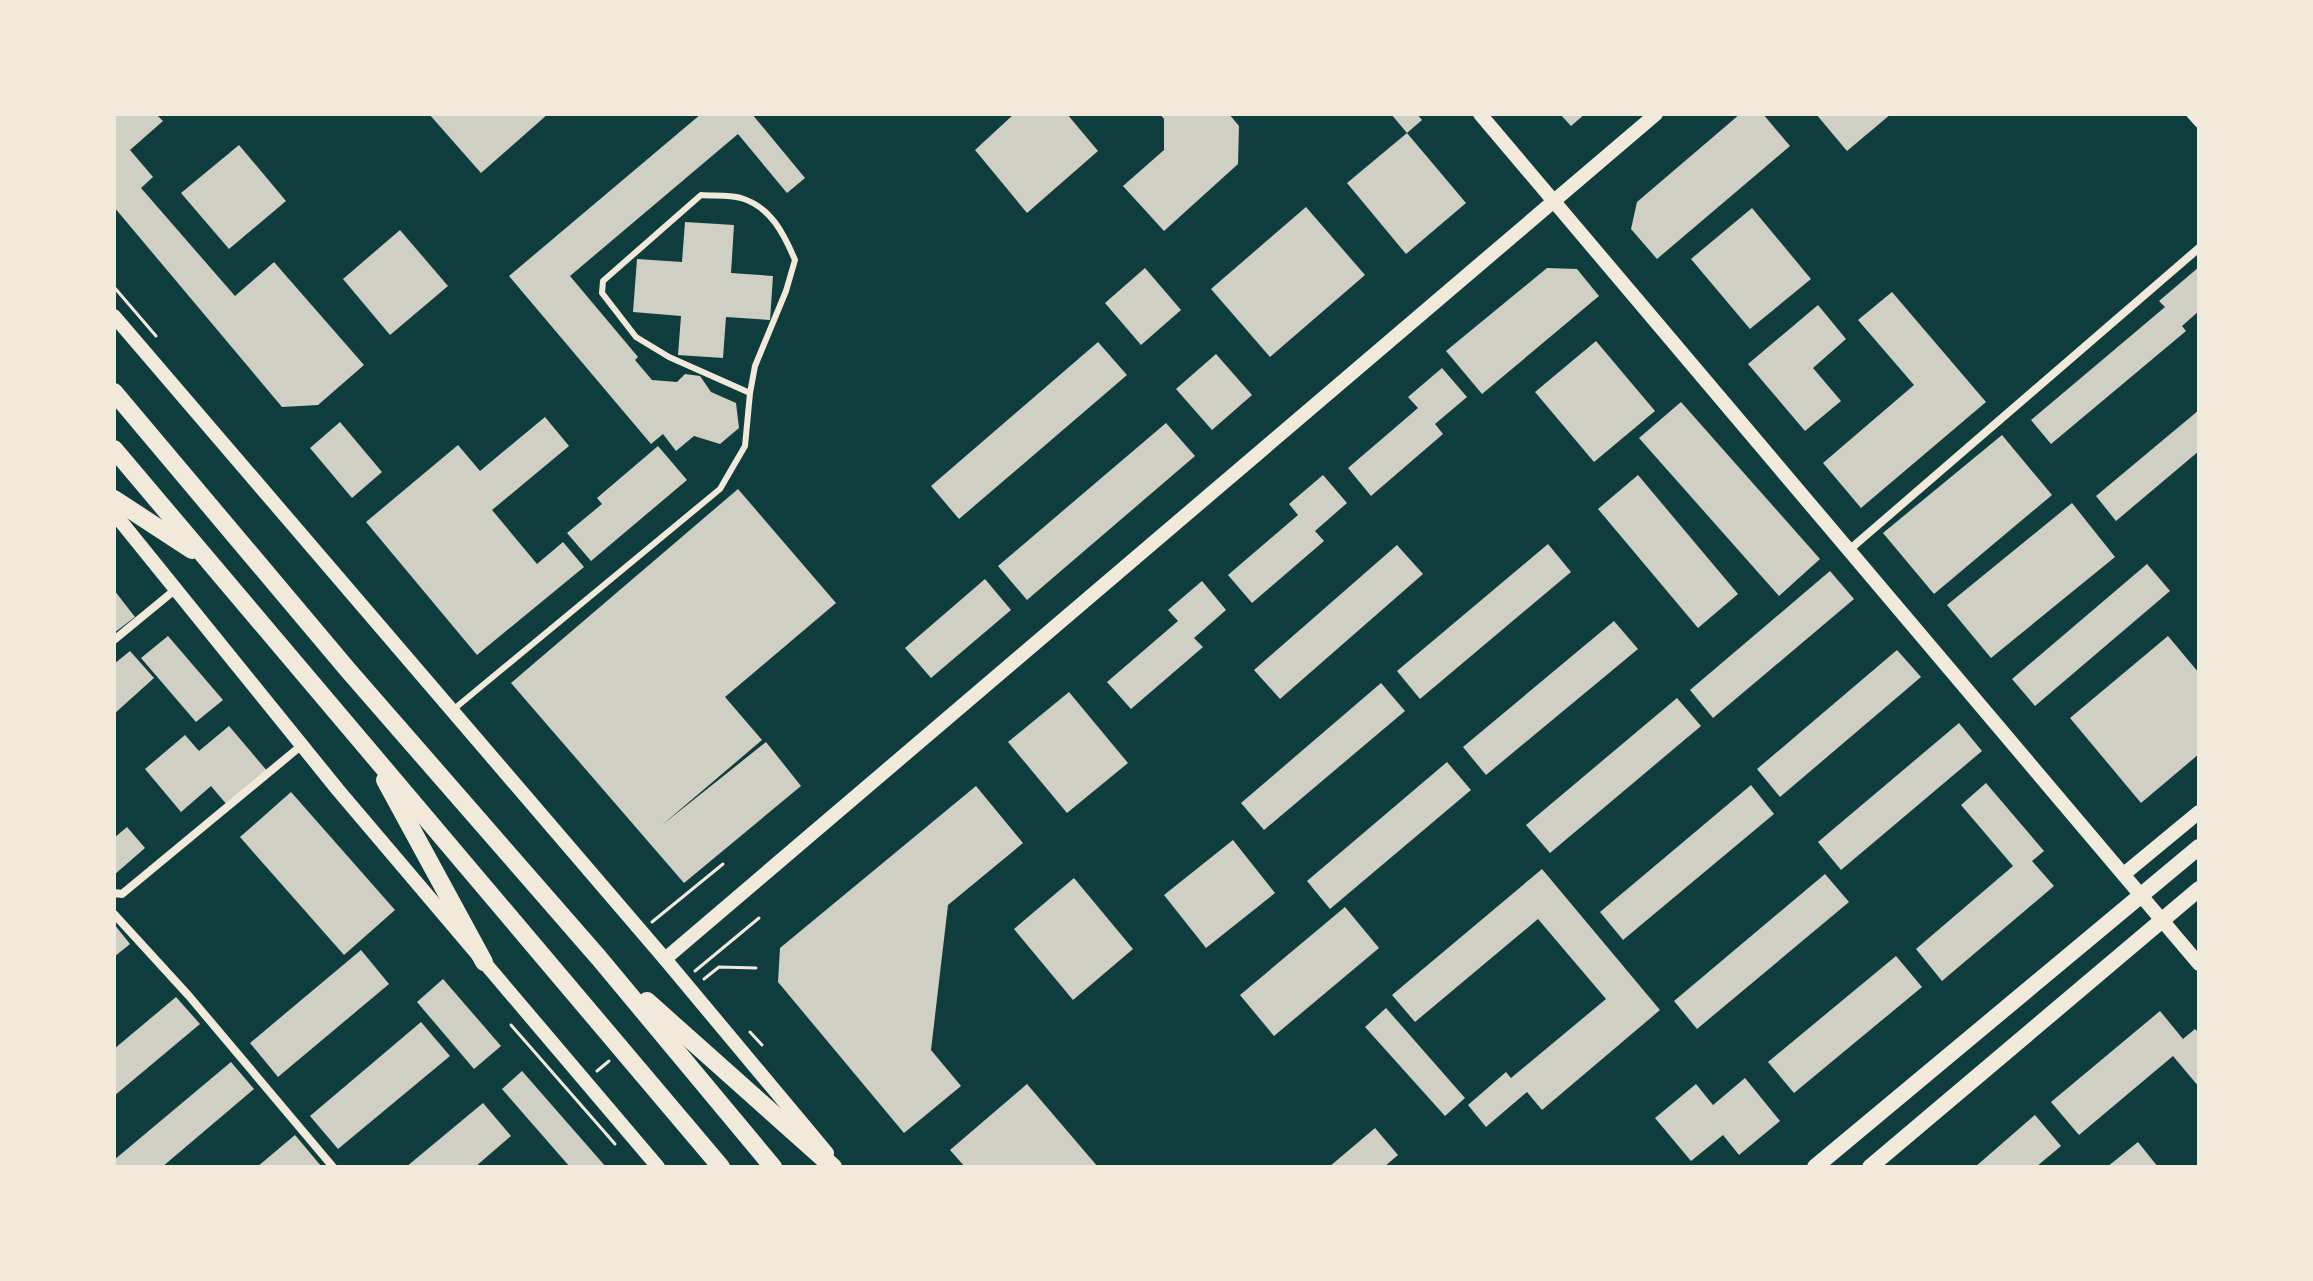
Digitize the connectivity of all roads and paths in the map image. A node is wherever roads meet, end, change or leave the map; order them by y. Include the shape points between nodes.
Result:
1 (1480, 114) edge
2 (1656, 114) edge
3 (2190, 114) edge
4 (2199, 124) edge
5 (1554, 201) junction
6 (2199, 248) edge
7 (114, 287) edge
8 (114, 316) edge
9 (155, 336) dead end
10 (114, 392) edge
11 (750, 393) junction
12 (114, 449) edge
13 (114, 499) edge
14 (114, 513) edge
15 (1849, 550) junction
16 (209, 562) junction
17 (176, 589) junction
18 (114, 640) edge
19 (451, 711) junction
20 (302, 745) junction
21 (366, 746) junction
22 (2199, 812) edge
23 (2199, 847) edge
24 (723, 864) dead end
25 (2124, 874) junction
26 (2199, 889) edge
27 (114, 893) edge
28 (2142, 895) junction
29 (114, 914) edge
30 (759, 918) dead end
31 (2162, 920) junction
32 (652, 922) dead end
33 (599, 958) junction
34 (665, 959) junction
35 (484, 962) junction
36 (2199, 964) edge
37 (756, 968) dead end
38 (695, 971) dead end
39 (703, 981) dead end
40 (742, 1023) dead end
41 (511, 1025) dead end
42 (762, 1045) dead end
43 (616, 1146) dead end
44 (333, 1167) edge
45 (658, 1167) edge
46 (721, 1167) edge
47 (773, 1167) edge
48 (833, 1167) edge
49 (839, 1167) edge
50 (1815, 1167) edge
51 (1870, 1167) edge

1 - 5 street
2 - 5 street
3 - 4 street
5 - 15 street
5 - 34 street
6 - 15 street
7 - 9 path
8 - 19 street
10 - 33 highway
11 - 11 lane via 795,260 784,234 765,211 741,198 701,195 603,281 602,293 636,337
11 - 19 lane via 745,446 720,489
12 - 16 highway
13 - 16 highway
14 - 17 street
15 - 25 street
16 - 21 highway
17 - 18 street
17 - 20 street
19 - 34 street
20 - 27 street via 122,894
20 - 35 street
21 - 35 highway
21 - 46 highway
22 - 25 street
23 - 28 main road
24 - 32 path
25 - 28 street
26 - 31 main road
28 - 31 street
28 - 50 main road
29 - 44 street
30 - 38 path
31 - 36 street
31 - 51 main road
33 - 47 highway
33 - 48 highway
34 - 49 street
35 - 45 street
37 - 39 path via 719,967
40 - 42 path
41 - 43 path

